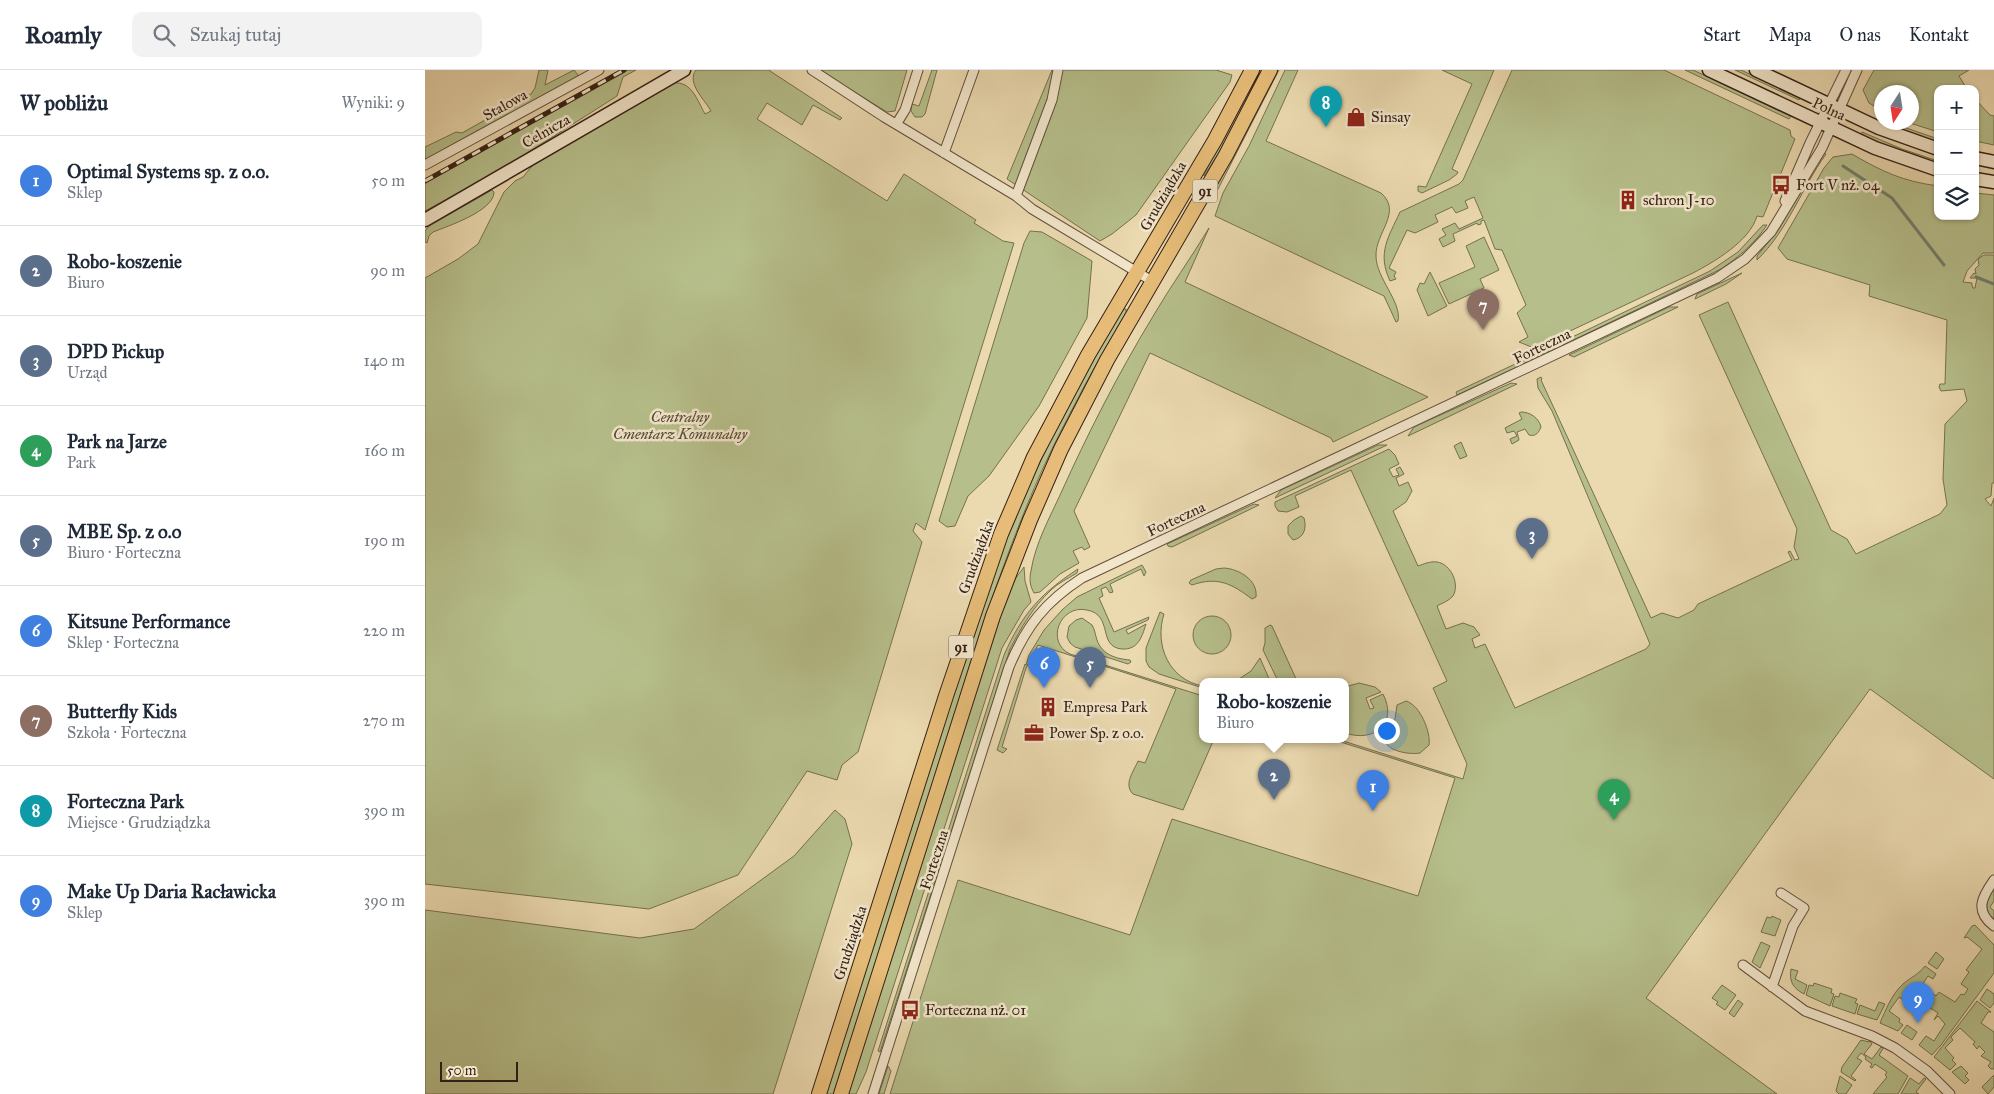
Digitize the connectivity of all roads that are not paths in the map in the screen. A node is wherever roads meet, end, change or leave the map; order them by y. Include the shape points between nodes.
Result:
1 (599, 70) edge
2 (684, 70) edge
3 (812, 70) edge
4 (918, 70) edge
5 (974, 70) edge
6 (1058, 70) edge
7 (1251, 70) edge
8 (1269, 70) edge
9 (1709, 70) edge
10 (1756, 70) edge
11 (1845, 70) edge
12 (1857, 70) edge
13 (1828, 104) junction
14 (1841, 110) junction
15 (1820, 122) junction
16 (897, 123) junction
17 (1832, 128) junction
18 (1934, 148) edge
19 (944, 153) junction
20 (1979, 159) edge
21 (1994, 162) edge
22 (425, 165) edge
23 (1934, 169) edge
24 (1979, 180) edge
25 (1994, 182) edge
26 (1016, 196) junction
27 (425, 220) edge
28 (1777, 221) junction
29 (1137, 272) junction
30 (1152, 281) junction
31 (1994, 880) edge
32 (1781, 893) dead end
33 (1994, 926) edge
34 (1743, 965) dead end
35 (1772, 986) junction
36 (819, 1094) edge
37 (841, 1094) edge
38 (873, 1094) edge
39 (1950, 1094) edge

1 - 22 street, Stalowa
2 - 27 street, Celnicza
3 - 16 street
4 - 16 street via 905,110
5 - 19 street
6 - 26 street via 1052,100
7 - 29 main road, Grudziądzka / 91 via 1215,140
8 - 30 main road, 91 via 1226,155
9 - 15 street, Polna
10 - 13 street, Polna
11 - 13 street, Forteczna
12 - 14 street, Forteczna
13 - 14 street, Polna
13 - 15 street, Forteczna
14 - 17 street, Forteczna
14 - 18 street, Polna
15 - 17 street, Polna
15 - 28 street, Forteczna
16 - 19 street
17 - 23 street, Polna via 1892,155
17 - 28 street, Forteczna
19 - 26 street
20 - 21 street
24 - 25 street
26 - 29 street
28 - 38 street, Forteczna via 1755,251 1717,278 1113,563 1067,588 1046,606 1028,628 1009,667
29 - 30 street
29 - 36 main road, Grudziądzka / 91 via 1049,427 1001,534 960,652
30 - 37 main road, 91 via 1061,449 1013,560
31 - 33 street via 1983,898 1982,907 1985,917
32 - 35 street via 1803,908 1793,926
34 - 35 street
35 - 39 street via 1813,1015 1895,1048

